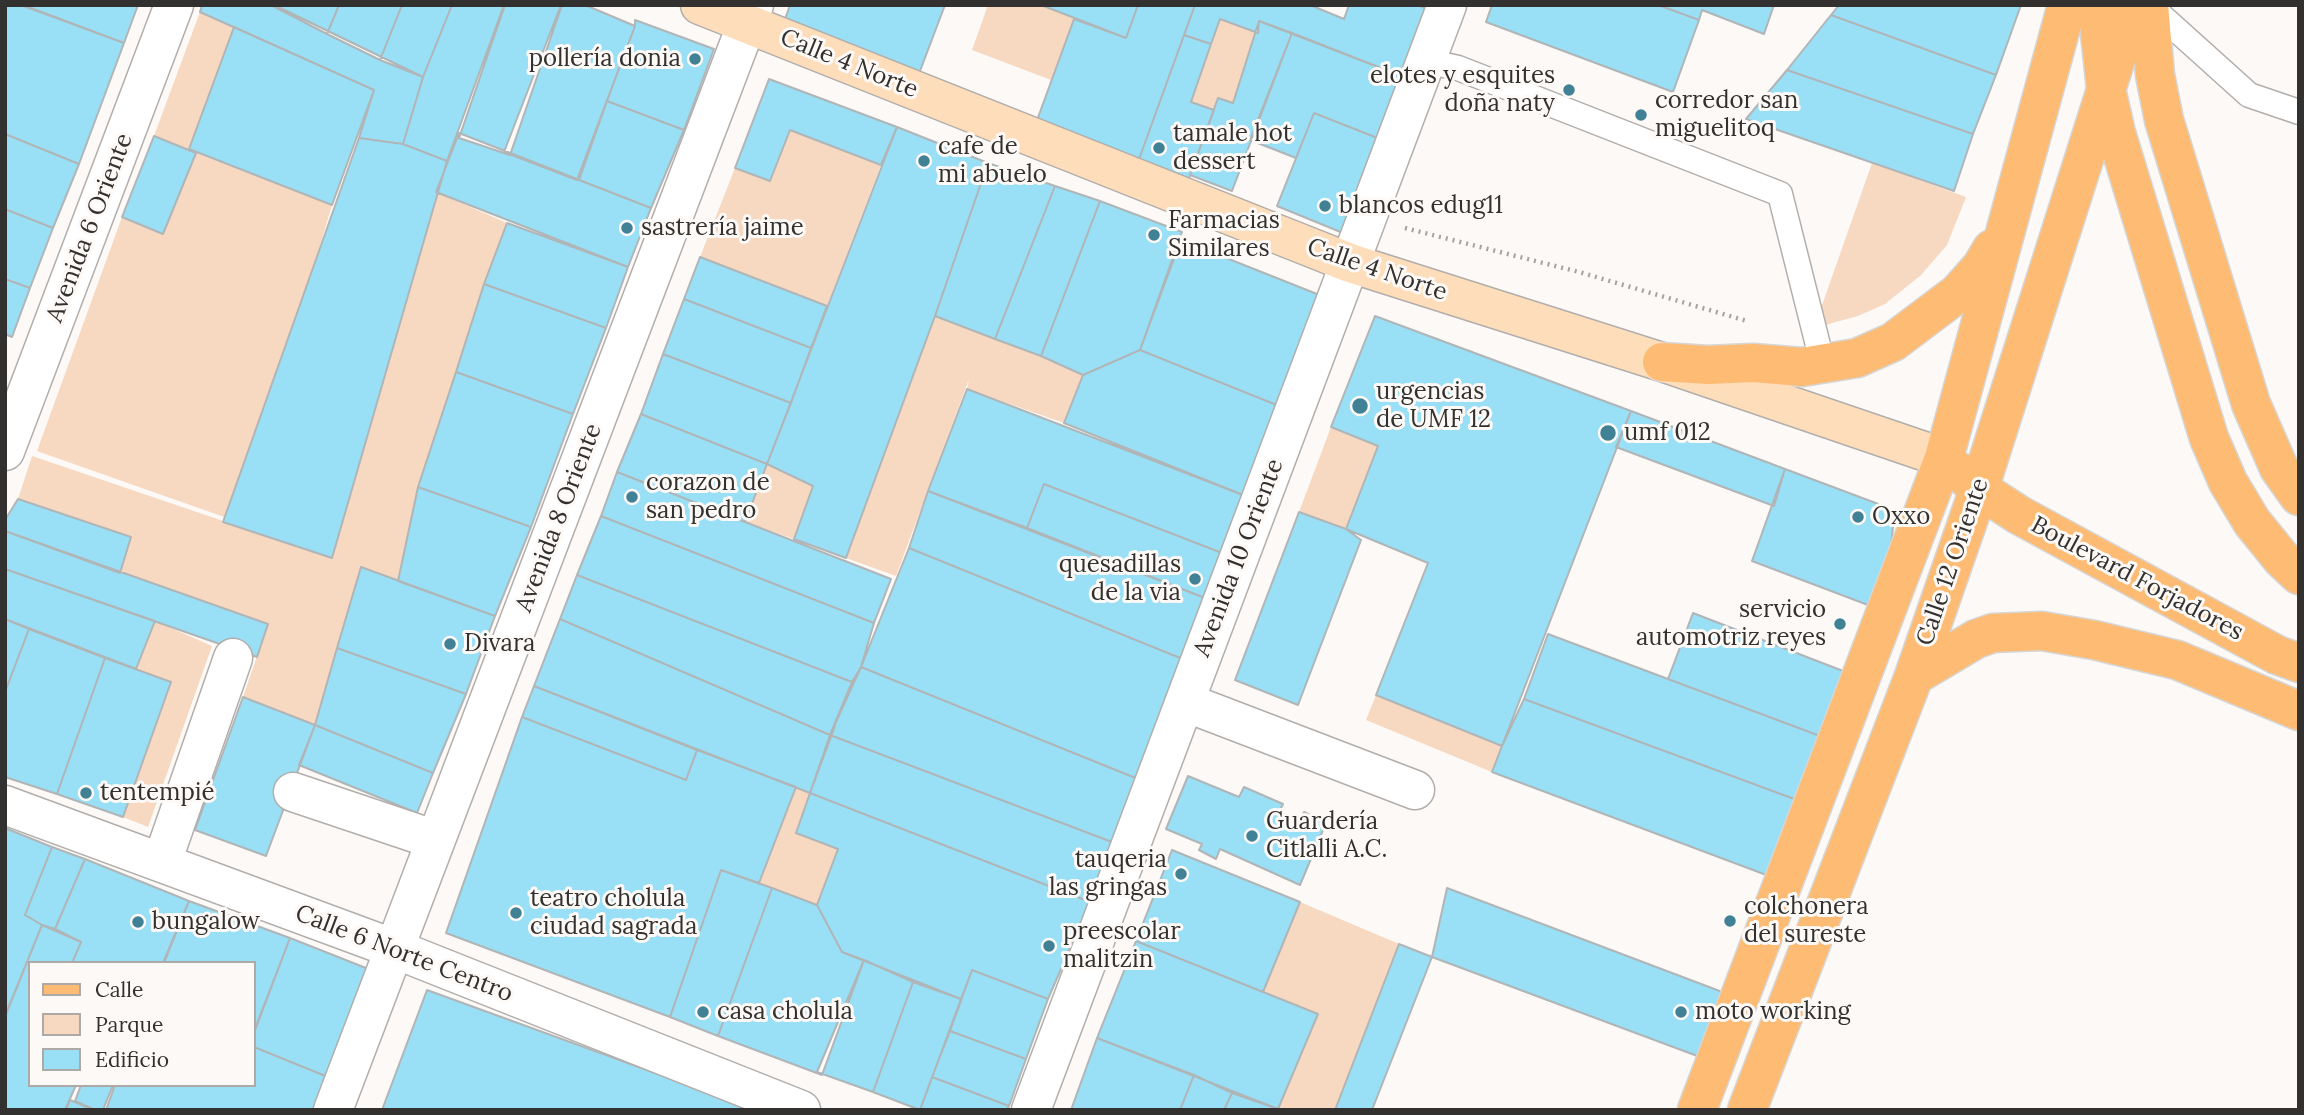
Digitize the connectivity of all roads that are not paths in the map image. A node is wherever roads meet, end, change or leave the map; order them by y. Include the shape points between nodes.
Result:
1 (174, 5) edge
2 (700, 5) edge
3 (1447, 5) edge
4 (2067, 5) edge
5 (2097, 5) edge
6 (2130, 5) edge
7 (2149, 5) edge
8 (751, 14) edge
9 (1426, 61) junction
10 (2106, 89) junction
11 (2299, 112) edge
12 (2006, 226) junction
13 (1350, 263) junction
14 (1662, 362) junction
15 (1823, 365) junction
16 (5, 451) edge
17 (1944, 458) junction
18 (1979, 489) junction
19 (2299, 496) edge
20 (2299, 575) edge
21 (233, 657) dead end
22 (2299, 663) edge
23 (1914, 676) junction
24 (1185, 702) junction
25 (2299, 711) edge
26 (1415, 790) dead end
27 (293, 792) dead end
28 (5, 805) edge
29 (436, 840) junction
30 (162, 862) junction
31 (396, 949) junction
32 (333, 1110) edge
33 (801, 1110) edge
34 (1031, 1110) edge
35 (1697, 1110) edge
36 (1747, 1110) edge

1 - 16 street, Avenida 6 Oriente
2 - 8 main road, Calle 4 Norte
3 - 9 street, Avenida 10 Oriente
4 - 12 main road, Calle 12 Oriente
5 - 10 main road
6 - 10 main road, Calle 12 Oriente
7 - 11 lane via 2249,95
7 - 19 main road via 2155,75 2168,132 2251,404 2279,468
8 - 13 main road, Calle 4 Norte
8 - 29 street, Avenida 8 Oriente
9 - 13 street, Avenida 10 Oriente
9 - 15 lane via 1458,68 1780,194
10 - 18 main road, Calle 12 Oriente
10 - 20 main road via 2209,438 2252,522
12 - 15 main road via 1982,266 1923,321 1893,342 1857,358
12 - 17 main road, Calle 12 Oriente
13 - 14 main road, Calle 4 Norte
13 - 24 street, Avenida 10 Oriente
14 - 15 main road
14 - 17 main road, Calle 4 Norte
17 - 18 main road, Calle 4 Norte
17 - 35 main road, Calle 12 Oriente
18 - 22 main road, Boulevard Forjadores via 2019,515
18 - 23 main road, Calle 12 Oriente
21 - 30 street
23 - 25 main road via 1993,633 2042,631 2177,660
23 - 36 main road, Calle 12 Oriente
24 - 26 street
24 - 34 street, Avenida 10 Oriente
27 - 29 street
28 - 30 street, Calle 6 Norte Centro
29 - 31 street, Avenida 8 Oriente
30 - 31 street, Calle 6 Norte Centro
31 - 32 street, Avenida 8 Oriente
31 - 33 street, Calle 6 Norte Centro

